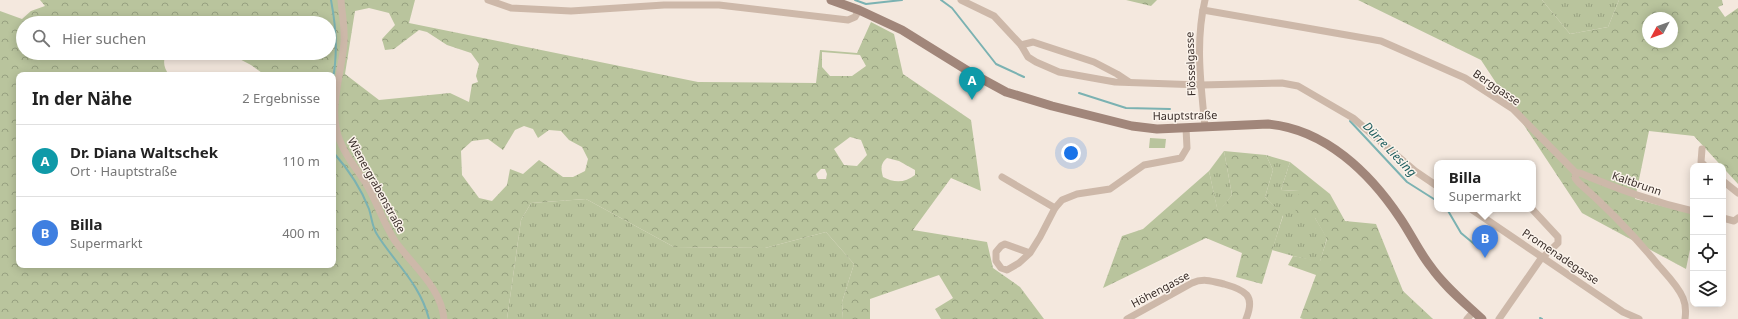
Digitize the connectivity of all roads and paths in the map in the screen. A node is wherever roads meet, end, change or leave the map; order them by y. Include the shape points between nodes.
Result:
1 (341, 0) edge
2 (488, 0) edge
3 (831, 0) edge
4 (960, 0) edge
5 (1205, 0) edge
6 (858, 10) junction
7 (1202, 10) junction
8 (1021, 45) junction
9 (1129, 82) junction
10 (1201, 85) junction
11 (336, 101) edge
12 (336, 126) edge
13 (1205, 127) junction
14 (1186, 128) junction
15 (1702, 149) dead end
16 (1702, 163) edge
17 (1576, 173) junction
18 (1002, 177) dead end
19 (1726, 183) edge
20 (1434, 184) edge
21 (1738, 193) edge
22 (1055, 208) junction
23 (1690, 210) edge
24 (1476, 212) edge
25 (1535, 212) edge
26 (1738, 218) edge
27 (1726, 219) edge
28 (1030, 253) junction
29 (1543, 257) junction
30 (1474, 311) junction
31 (444, 319) edge
32 (1127, 319) edge
33 (1246, 319) edge
34 (1467, 319) edge
35 (1482, 319) edge
36 (1499, 319) edge
37 (1639, 319) edge
38 (1685, 319) edge

1 - 11 street, Wienergrabenstraße via 344,42
2 - 6 street via 511,8 571,11 719,4 848,20 855,17
3 - 6 main road, Hauptstraße
4 - 8 street via 994,16
5 - 7 street, Flösselgasse
6 - 14 main road, Hauptstraße via 902,30 1006,92 1132,126 1157,129
7 - 10 street, Flösselgasse via 1199,42
7 - 17 street, Berggasse via 1381,41 1465,78 1513,109
8 - 9 street via 1033,42 1094,62
8 - 9 street via 1028,57 1059,72 1091,79
9 - 10 street
10 - 13 street, Flösselgasse
10 - 20 street via 1282,83 1298,86 1353,118
12 - 31 street, Wienergrabenstraße via 346,155 379,206 386,226 443,306
13 - 14 main road, Hauptstraße
13 - 30 main road, Hauptstraße via 1282,125 1313,136 1335,149 1356,165 1382,194 1401,219 1431,268
14 - 22 street via 1187,148 1181,158 1144,165 1110,189 1077,194 1062,200
15 - 16 street
17 - 23 street, Kaltbrunn via 1611,187
17 - 38 street, Berggasse via 1576,180 1624,224 1674,283 1684,299
18 - 22 street
19 - 21 street
22 - 28 street
24 - 29 street, Promenadegasse
25 - 29 street via 1559,240
26 - 27 street via 1734,221
28 - 28 street via 1005,244 996,252 996,261 1001,268 1007,270
29 - 36 street
29 - 37 street, Promenadegasse via 1623,312
30 - 34 street
30 - 35 main road, Hauptstraße
32 - 33 street, Höhengasse via 1192,283 1203,280 1237,288 1245,293 1250,304

